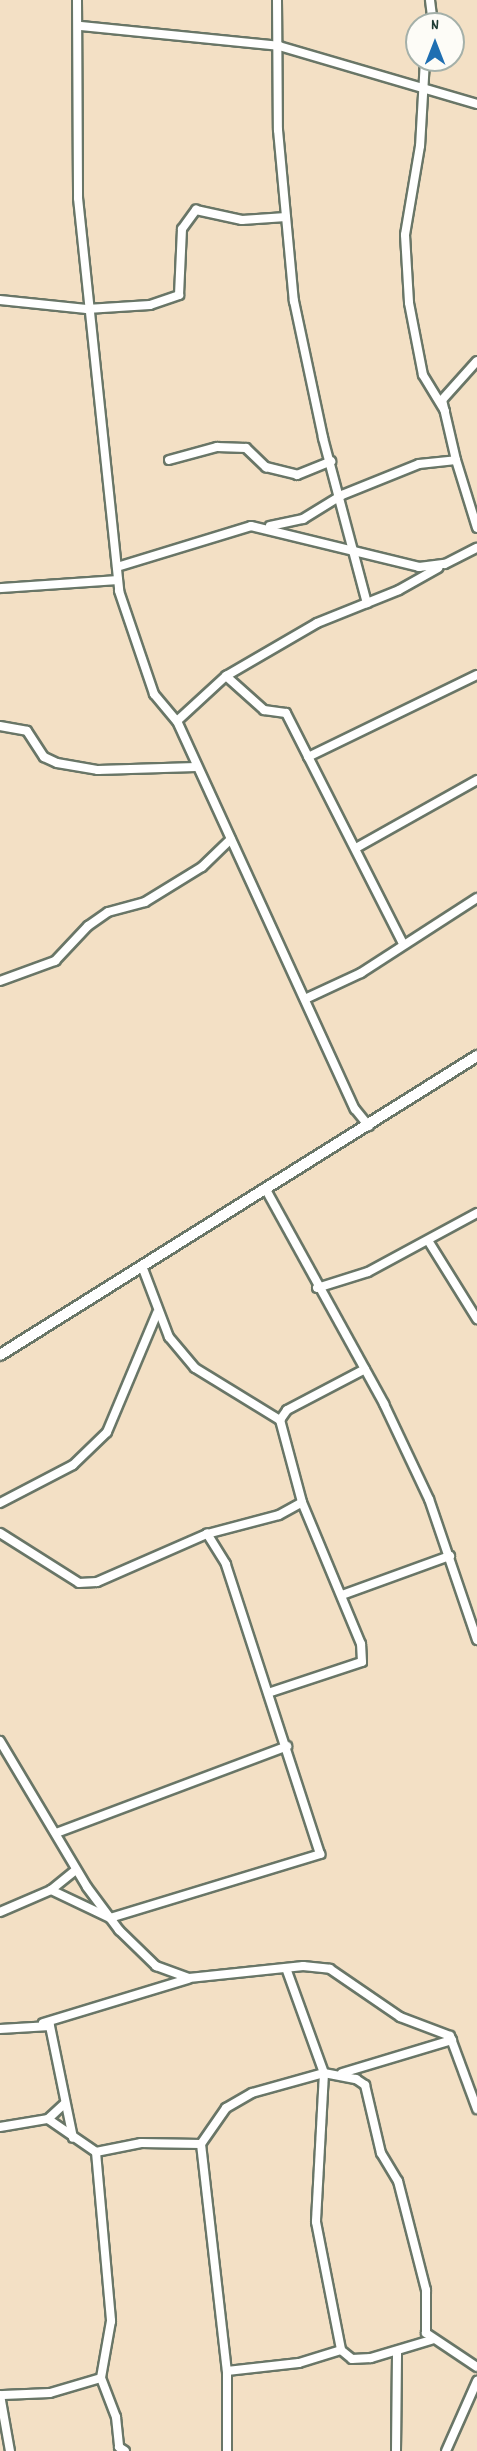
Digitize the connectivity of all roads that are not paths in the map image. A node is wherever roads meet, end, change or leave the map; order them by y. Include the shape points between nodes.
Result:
1 (77, 0) edge
2 (277, 0) edge
3 (80, 26) junction
4 (279, 46) junction
5 (424, 72) edge
6 (422, 86) junction
7 (477, 104) edge
8 (286, 217) junction
9 (0, 300) edge
10 (87, 309) junction
11 (477, 361) edge
12 (445, 411) junction
13 (169, 460) dead end
14 (456, 460) junction
15 (331, 462) junction
16 (342, 495) junction
17 (266, 526) junction
18 (477, 528) edge
19 (477, 548) edge
20 (355, 552) junction
21 (445, 564) junction
22 (117, 567) junction
23 (118, 580) junction
24 (0, 588) edge
25 (367, 603) junction
26 (477, 675) edge
27 (226, 676) junction
28 (177, 721) junction
29 (0, 726) edge
30 (308, 757) junction
31 (196, 767) junction
32 (477, 780) edge
33 (231, 839) junction
34 (356, 848) junction
35 (477, 897) edge
36 (403, 944) junction
37 (0, 981) edge
38 (305, 999) junction
39 (477, 1056) edge
40 (369, 1126) junction
41 (265, 1188) junction
42 (477, 1213) edge
43 (429, 1242) junction
44 (142, 1266) junction
45 (317, 1288) junction
46 (157, 1313) junction
47 (477, 1319) edge
48 (0, 1355) edge
49 (365, 1369) junction
50 (280, 1420) junction
51 (302, 1502) junction
52 (0, 1503) edge
53 (0, 1533) edge
54 (207, 1534) junction
55 (450, 1556) junction
56 (342, 1595) junction
57 (477, 1641) edge
58 (267, 1693) junction
59 (0, 1741) edge
60 (287, 1746) junction
61 (56, 1833) junction
62 (76, 1870) junction
63 (51, 1890) junction
64 (0, 1912) edge
65 (110, 1918) junction
66 (286, 1968) junction
67 (189, 1978) junction
68 (43, 2023) junction
69 (0, 2029) edge
70 (452, 2040) junction
71 (324, 2073) junction
72 (342, 2073) junction
73 (65, 2103) junction
74 (477, 2109) edge
75 (48, 2119) junction
76 (0, 2127) edge
77 (73, 2138) junction
78 (201, 2144) junction
79 (96, 2152) junction
80 (431, 2340) junction
81 (341, 2350) junction
82 (397, 2352) junction
83 (477, 2367) edge
84 (227, 2371) junction
85 (101, 2378) junction
86 (477, 2380) edge
87 (2, 2395) edge
88 (10, 2451) edge
89 (125, 2451) edge
90 (227, 2451) edge
91 (396, 2451) edge
92 (446, 2451) edge

1 - 3 street
2 - 4 street
3 - 4 street
3 - 10 street via 75,128
4 - 6 street
4 - 8 street
5 - 6 street
6 - 7 street
6 - 12 street via 420,146 405,235 409,303 423,375
8 - 10 street via 242,220 196,210 182,229 179,295 150,304
8 - 15 street via 294,301
9 - 10 street
10 - 22 street
11 - 12 street via 449,388 442,400
12 - 14 street
13 - 15 street via 217,447 246,448 266,467 297,474
14 - 16 street via 419,464
14 - 18 street
15 - 16 street
16 - 17 street via 303,519
16 - 20 street
17 - 20 street
17 - 22 street via 236,530
19 - 21 street
20 - 21 street via 419,567
20 - 25 street
21 - 25 street
22 - 23 street
23 - 24 street
23 - 28 street via 154,694
25 - 27 street via 317,623
26 - 30 street
27 - 28 street
27 - 30 street via 264,710 286,713
28 - 31 street
29 - 31 street via 27,731 44,757 57,763 107,770
30 - 34 street
31 - 33 street
32 - 34 street
33 - 37 street via 202,867 144,902 108,912 88,926 55,961
33 - 38 street
34 - 36 street
35 - 36 street
36 - 38 street via 361,973
38 - 40 street via 355,1108
39 - 40 main road
40 - 41 main road
41 - 44 main road
41 - 45 street
42 - 43 street
43 - 45 street via 368,1272
43 - 47 street
44 - 46 street
44 - 48 main road
45 - 49 street
46 - 50 street via 195,1368
46 - 52 street via 107,1432 73,1466
49 - 50 street via 287,1410
49 - 55 street via 429,1500
50 - 51 street
51 - 54 street via 279,1515
51 - 56 street
53 - 54 street via 79,1583 97,1582
54 - 58 street via 226,1564
55 - 56 street
55 - 57 street
56 - 58 street via 361,1644 362,1662
58 - 60 street
59 - 61 street
60 - 61 street
60 - 65 street via 320,1854
61 - 62 street
62 - 63 street
62 - 65 street
63 - 64 street
63 - 65 street
65 - 67 street via 156,1966
66 - 67 street
66 - 70 street via 330,1970 400,2017 444,2032
66 - 71 street
67 - 68 street
68 - 69 street
68 - 73 street via 54,2038
70 - 72 street
70 - 74 street
71 - 72 street
71 - 78 street via 239,2099 226,2108
71 - 81 street via 316,2222
72 - 80 street via 365,2085 381,2153 398,2181 401,2210 422,2271 426,2333
73 - 75 street
73 - 77 street
75 - 76 street
75 - 77 street
77 - 79 street
78 - 79 street via 141,2143
78 - 84 street
79 - 85 street via 111,2321
80 - 82 street
80 - 83 street
81 - 82 street via 352,2359
81 - 84 street via 299,2363
82 - 91 street
84 - 90 street
85 - 87 street via 50,2393
85 - 89 street via 116,2416 119,2447
86 - 92 street
87 - 88 street

